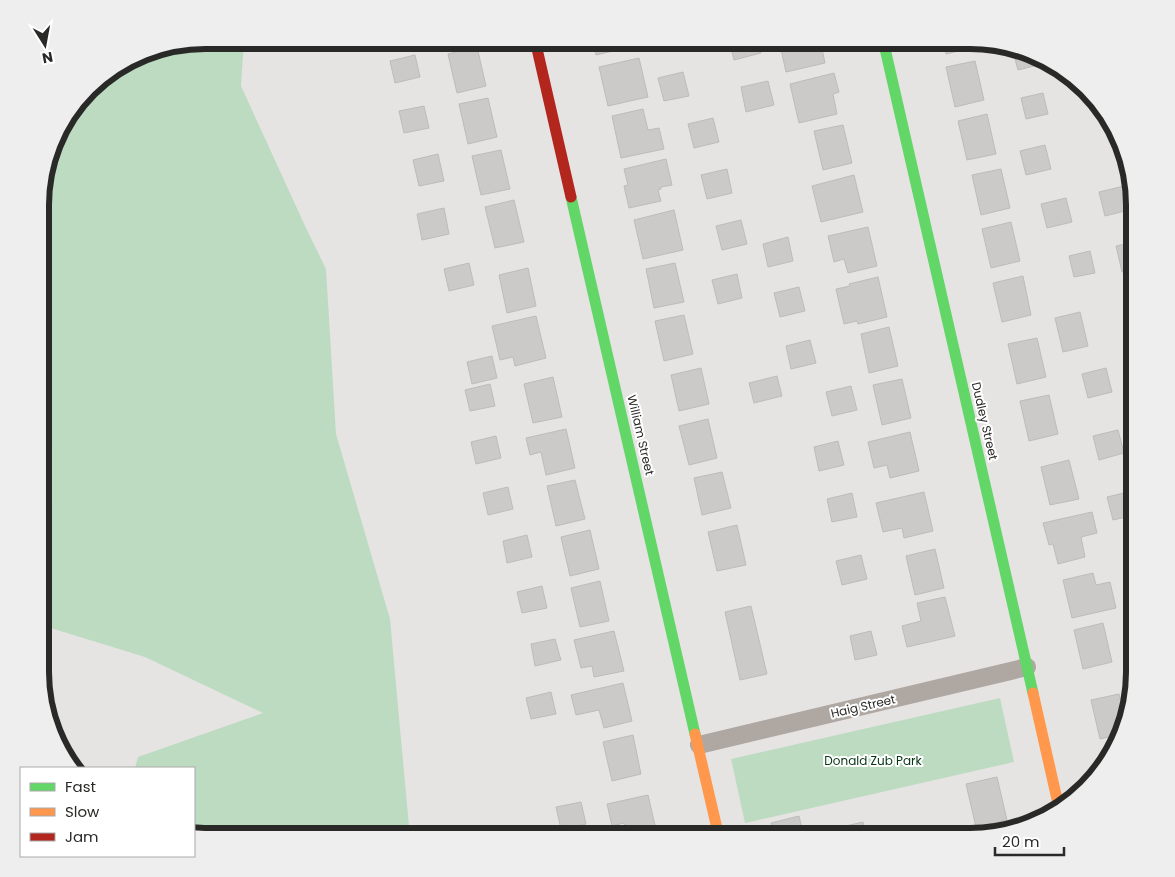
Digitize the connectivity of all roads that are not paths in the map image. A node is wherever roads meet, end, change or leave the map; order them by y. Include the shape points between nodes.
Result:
1 (537, 49) edge
2 (885, 49) edge
3 (1027, 667) junction
4 (699, 745) junction
5 (1058, 802) edge
6 (718, 828) edge

1 - 4 street, William Street
2 - 3 street, Dudley Street
3 - 4 street, Haig Street
3 - 5 street, Dudley Street
4 - 6 street, William Street

